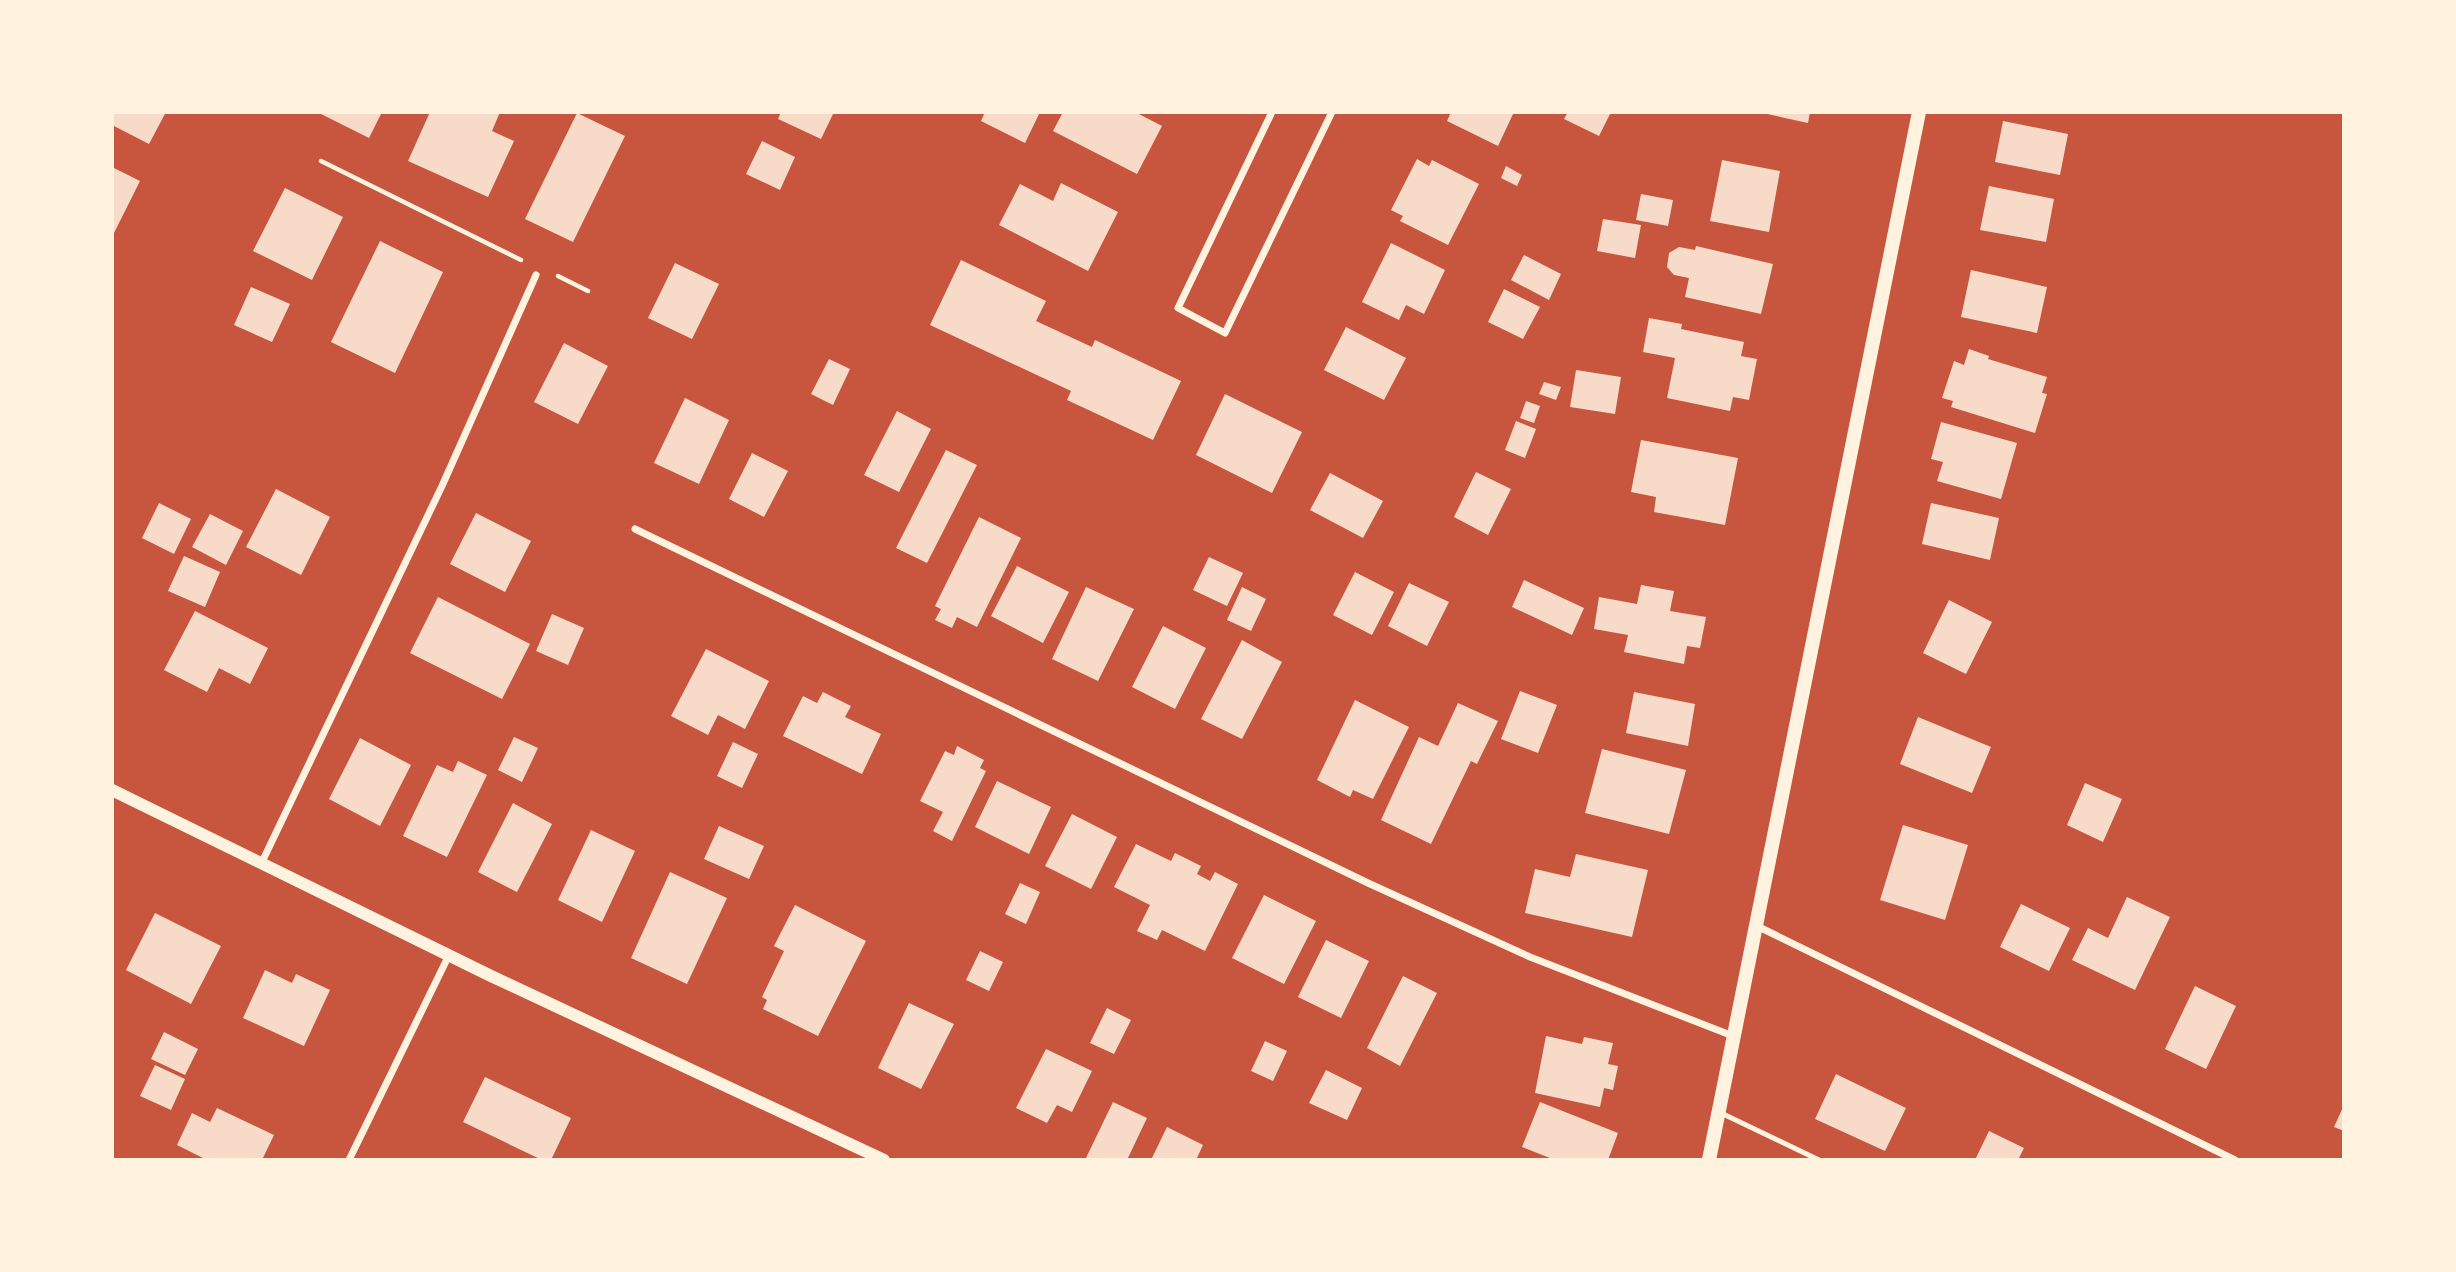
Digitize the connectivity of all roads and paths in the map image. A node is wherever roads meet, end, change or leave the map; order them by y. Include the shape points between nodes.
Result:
1 (1272, 112) edge
2 (1332, 112) edge
3 (1919, 112) edge
4 (321, 161) dead end
5 (527, 262) dead end
6 (550, 273) dead end
7 (536, 275) dead end
8 (588, 290) dead end
9 (635, 529) dead end
10 (112, 790) edge
11 (262, 862) junction
12 (1758, 926) junction
13 (449, 955) junction
14 (1734, 1036) junction
15 (1719, 1112) junction
16 (349, 1160) edge
17 (884, 1160) edge
18 (1709, 1160) edge
19 (1819, 1160) edge
20 (2235, 1160) edge

1 - 2 street via 1178,308 1225,333
3 - 12 main road
4 - 5 path
6 - 8 path
7 - 11 street via 442,486
9 - 14 street via 1368,883 1531,957
10 - 11 street
11 - 13 street
12 - 14 main road
12 - 20 street
13 - 16 street
13 - 17 street
14 - 15 main road
15 - 18 main road
15 - 19 lane

